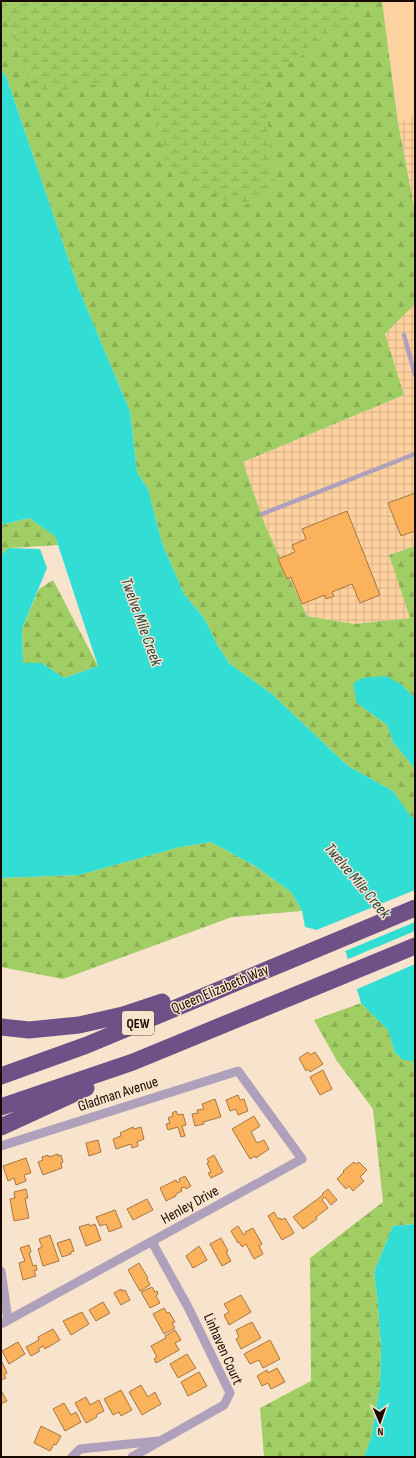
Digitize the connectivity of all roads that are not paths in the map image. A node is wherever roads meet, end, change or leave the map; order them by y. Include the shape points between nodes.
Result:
1 (404, 335) dead end
2 (415, 376) edge
3 (415, 454) edge
4 (262, 514) dead end
5 (415, 908) edge
6 (415, 946) edge
7 (274, 966) junction
8 (1, 1027) edge
9 (133, 1062) junction
10 (1, 1076) edge
11 (242, 1076) joint
12 (1, 1107) edge
13 (1, 1127) edge
14 (1, 1146) edge
15 (152, 1242) junction
16 (1, 1271) edge
17 (5, 1322) edge
18 (161, 1440) junction
19 (72, 1457) edge
20 (132, 1457) edge

1 - 2 lane
3 - 4 lane
5 - 7 highway, Queen Elizabeth Way / QEW
6 - 9 highway, QEW
7 - 8 highway via 123,1015 79,1025 29,1030
7 - 10 highway, Queen Elizabeth Way / QEW via 87,1045
9 - 12 highway, QEW
9 - 13 highway via 77,1093
11 - 14 street, Gladman Avenue via 238,1071
11 - 15 street, Henley Drive via 302,1159
15 - 17 street, Henley Drive
15 - 18 street, Linhaven Court via 188,1307 230,1393 224,1405
16 - 17 street
18 - 19 street, Linhaven Court via 80,1449
18 - 20 street, Linhaven Court

